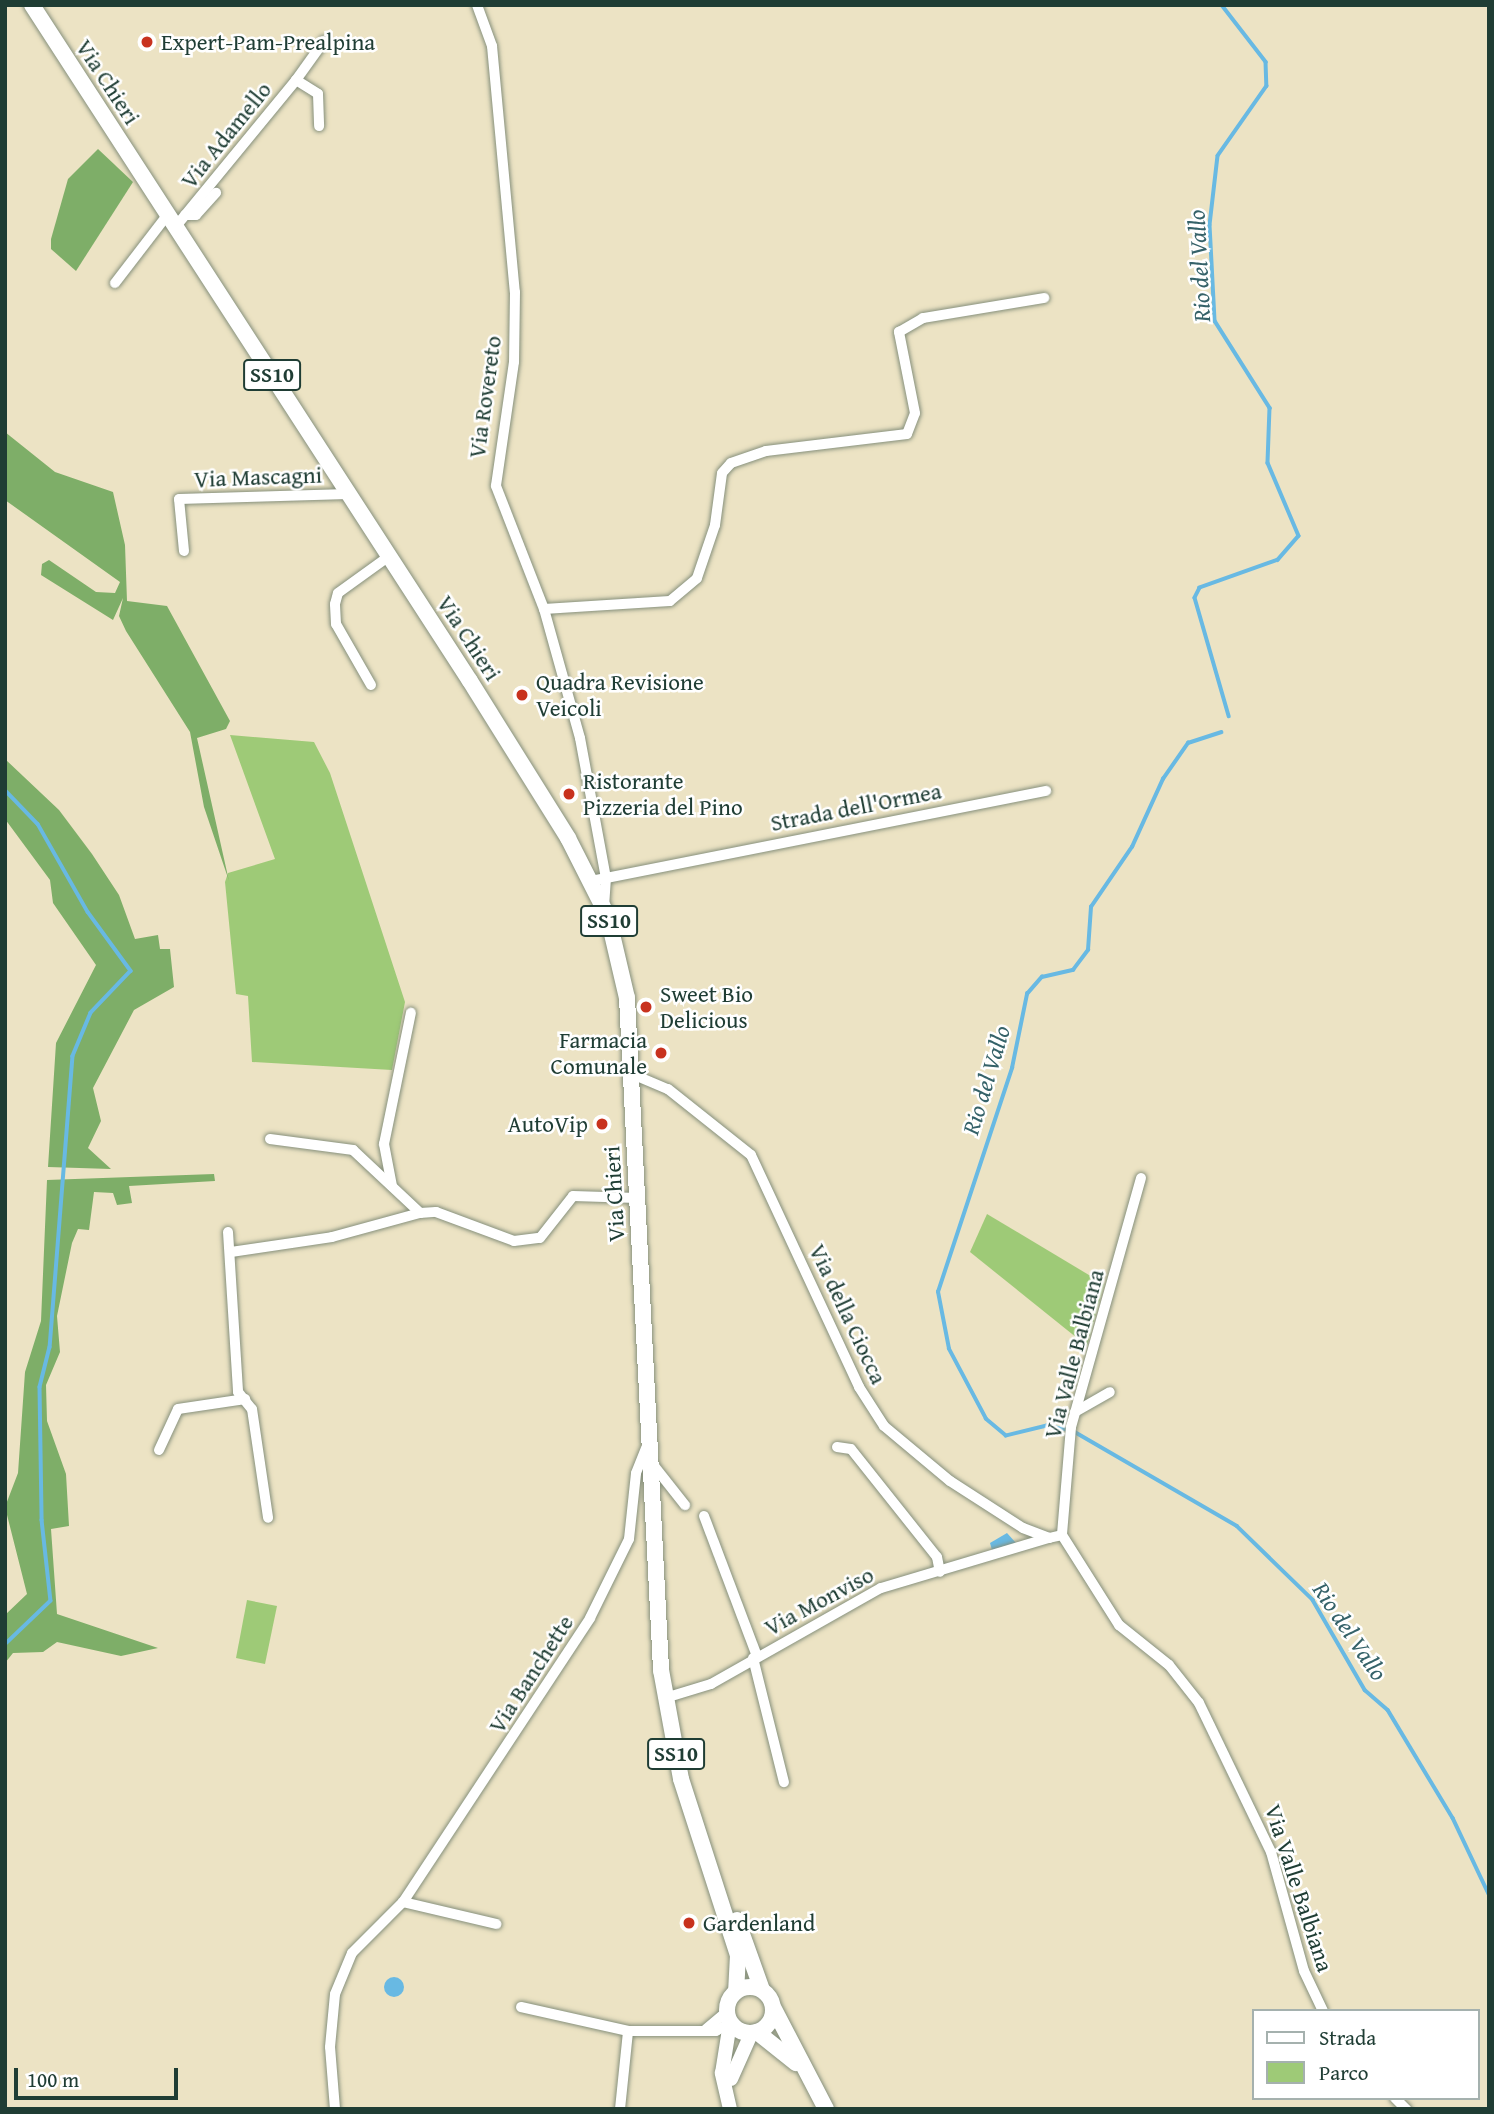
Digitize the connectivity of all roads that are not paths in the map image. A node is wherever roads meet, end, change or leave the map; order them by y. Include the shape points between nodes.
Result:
1 (32, 5) edge
2 (42, 5) edge
3 (477, 5) edge
4 (324, 41) dead end
5 (296, 80) junction
6 (319, 126) dead end
7 (152, 187) junction
8 (216, 193) dead end
9 (177, 218) junction
10 (115, 283) dead end
11 (1044, 298) dead end
12 (348, 494) junction
13 (184, 551) dead end
14 (388, 558) junction
15 (544, 609) junction
16 (371, 685) dead end
17 (1046, 791) dead end
18 (599, 879) junction
19 (411, 1013) dead end
20 (632, 1074) junction
21 (270, 1139) dead end
22 (1141, 1178) dead end
23 (392, 1187) junction
24 (637, 1198) junction
25 (420, 1213) junction
26 (228, 1232) dead end
27 (231, 1252) junction
28 (1110, 1392) dead end
29 (245, 1399) junction
30 (1075, 1412) junction
31 (837, 1447) dead end
32 (159, 1450) dead end
33 (647, 1454) junction
34 (685, 1505) dead end
35 (704, 1516) dead end
36 (268, 1518) dead end
37 (1062, 1535) junction
38 (1049, 1538) junction
39 (940, 1572) junction
40 (755, 1657) junction
41 (665, 1698) junction
42 (784, 1782) dead end
43 (708, 1861) junction
44 (403, 1902) junction
45 (496, 1924) dead end
46 (762, 1990) junction
47 (736, 1991) junction
48 (521, 2007) dead end
49 (774, 2009) junction
50 (1322, 2009) edge
51 (728, 2017) junction
52 (628, 2031) junction
53 (754, 2033) junction
54 (808, 2075) junction
55 (335, 2109) edge
56 (620, 2109) edge
57 (731, 2109) edge
58 (826, 2109) edge

1 - 7 main road, Via Chieri / SS10
2 - 7 main road, Via Chieri / SS10
3 - 15 street, Via Rovereto via 492,46 515,292 514,362 494,468
4 - 5 street, Via Adamello
5 - 6 street, Via Adamello via 318,94
5 - 9 street, Via Adamello
7 - 9 main road, Via Chieri / SS10
8 - 9 street, Via Adamello via 197,215
9 - 10 street
9 - 12 main road, Via Chieri / SS10
11 - 15 street via 923,318 899,332 915,413 907,434 766,451 731,463 722,473 715,525 697,578 670,601
12 - 13 street, Via Mascagni via 179,499
12 - 14 main road, Via Chieri / SS10
14 - 16 street via 338,593 335,604 336,624
14 - 18 main road, Via Chieri / SS10
15 - 18 street, Via Rovereto via 580,738
17 - 18 street, Strada dell'Ormea
18 - 20 main road, Via Chieri / SS10 via 626,998
19 - 23 street via 384,1144
20 - 24 main road, Via Chieri / SS10
20 - 38 street, Via della Ciocca via 668,1088 751,1155 859,1387 884,1426 950,1481
21 - 23 street via 353,1150
22 - 30 street, Via Valle Balbiana
23 - 25 street
24 - 25 street via 573,1196 540,1238 514,1241 436,1212
24 - 33 main road, Via Chieri / SS10
25 - 27 street via 332,1237
26 - 27 street
27 - 29 street via 237,1392
28 - 30 street
29 - 32 street via 178,1409
29 - 36 street via 253,1409
30 - 37 street, Via Valle Balbiana
31 - 39 street via 851,1450 937,1557
33 - 34 street
33 - 41 main road, Via Chieri / SS10
33 - 44 street, Via Banchette via 636,1473 629,1539 590,1618
35 - 40 street, Via Monviso
37 - 38 street
37 - 50 street, Via Valle Balbiana via 1119,1625 1169,1665 1199,1703 1271,1852 1304,1971
38 - 39 street, Via Monviso
39 - 40 street, Via Monviso via 881,1588
40 - 41 street, Via Monviso via 711,1684
40 - 42 street, Via Monviso
41 - 43 main road, Via Chieri / SS10 via 681,1779
43 - 46 main road, Via Chieri
43 - 47 main road, Via Chieri via 738,1955
44 - 45 street
44 - 55 street, Via Banchette via 352,1953 335,1994 330,2047
46 - 47 main road
46 - 49 main road, Via Chieri
47 - 51 main road
48 - 52 street
49 - 53 main road
49 - 54 main road, Via Chieri
51 - 52 street via 723,2030
51 - 53 main road
51 - 57 main road via 722,2073
52 - 56 street
53 - 54 main road via 781,2046
53 - 57 main road via 731,2070
54 - 58 main road

